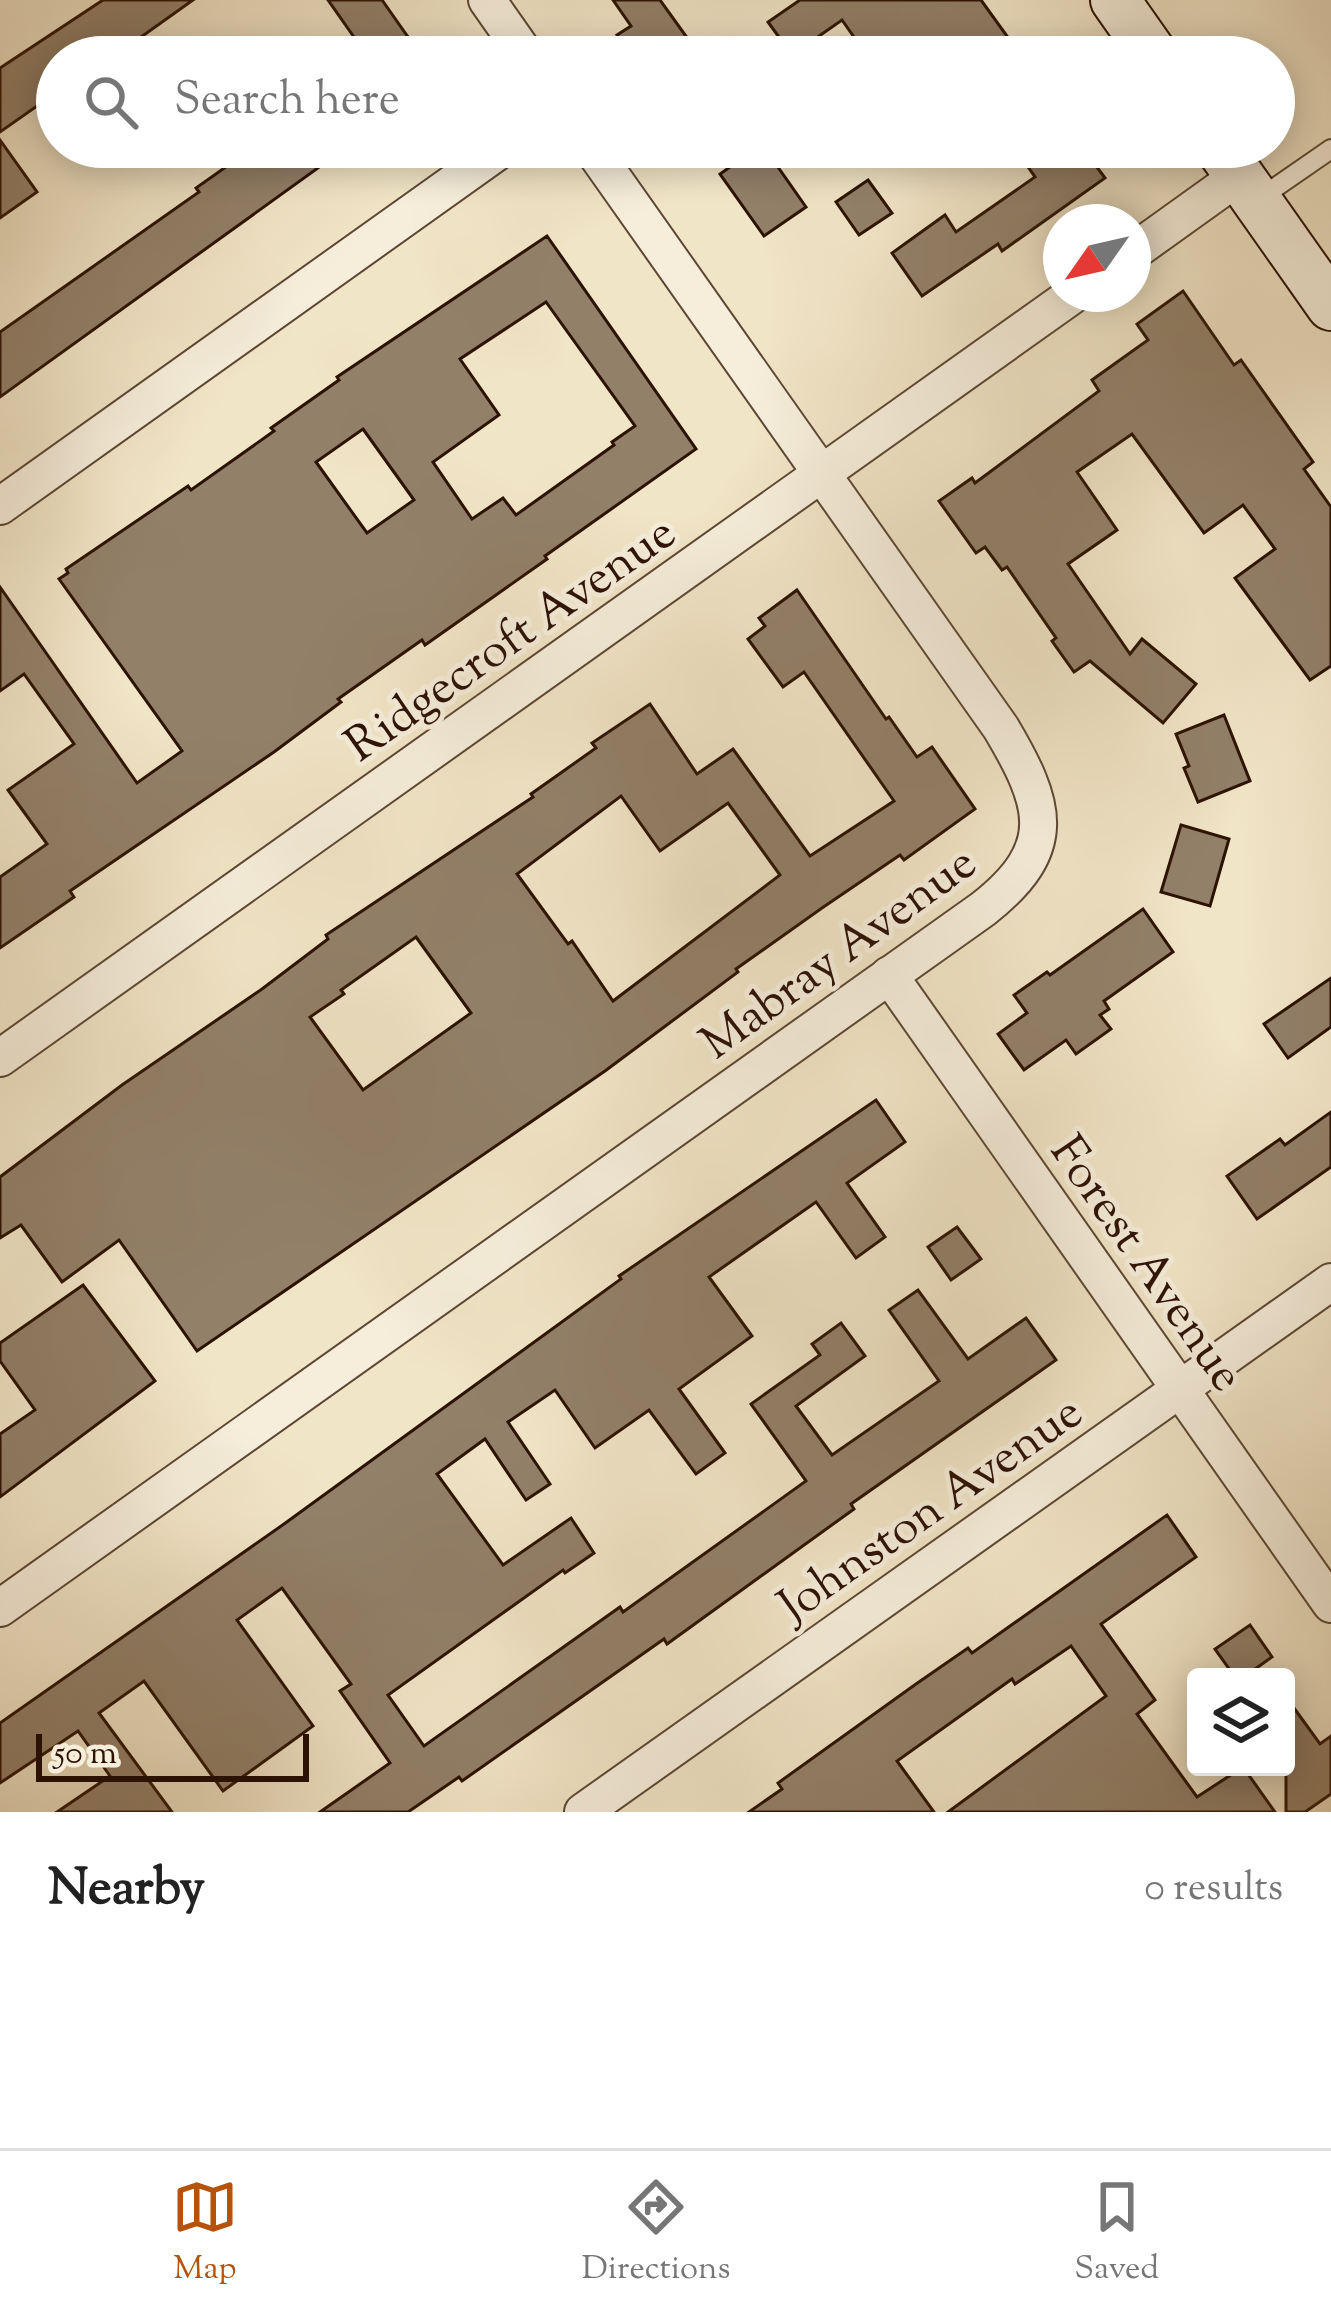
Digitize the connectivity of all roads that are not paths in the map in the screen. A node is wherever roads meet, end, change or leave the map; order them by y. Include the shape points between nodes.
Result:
1 (487, 0) edge
2 (1115, 0) edge
3 (512, 36) edge
4 (1140, 36) edge
5 (1331, 149) edge
6 (1295, 159) edge
7 (475, 168) edge
8 (606, 168) edge
9 (1238, 174) edge
10 (1151, 239) edge
11 (1331, 305) edge
12 (1049, 312) edge
13 (822, 473) junction
14 (0, 506) edge
15 (889, 975) junction
16 (0, 1058) edge
17 (1331, 1282) edge
18 (1179, 1388) junction
19 (1331, 1604) edge
20 (0, 1608) edge
21 (584, 1812) edge

1 - 3 street
2 - 4 street
5 - 6 lane
7 - 14 street
8 - 13 street, Mabray Avenue
9 - 10 street
9 - 11 street
12 - 13 street, Ridgecroft Avenue
13 - 15 street, Mabray Avenue via 1001,728 1037,806 1037,843 1021,875
13 - 16 street, Ridgecroft Avenue
15 - 18 street, Forest Avenue
15 - 20 street, Mabray Avenue
17 - 18 street, Johnston Avenue
18 - 19 street, Forest Avenue
18 - 21 street, Johnston Avenue

